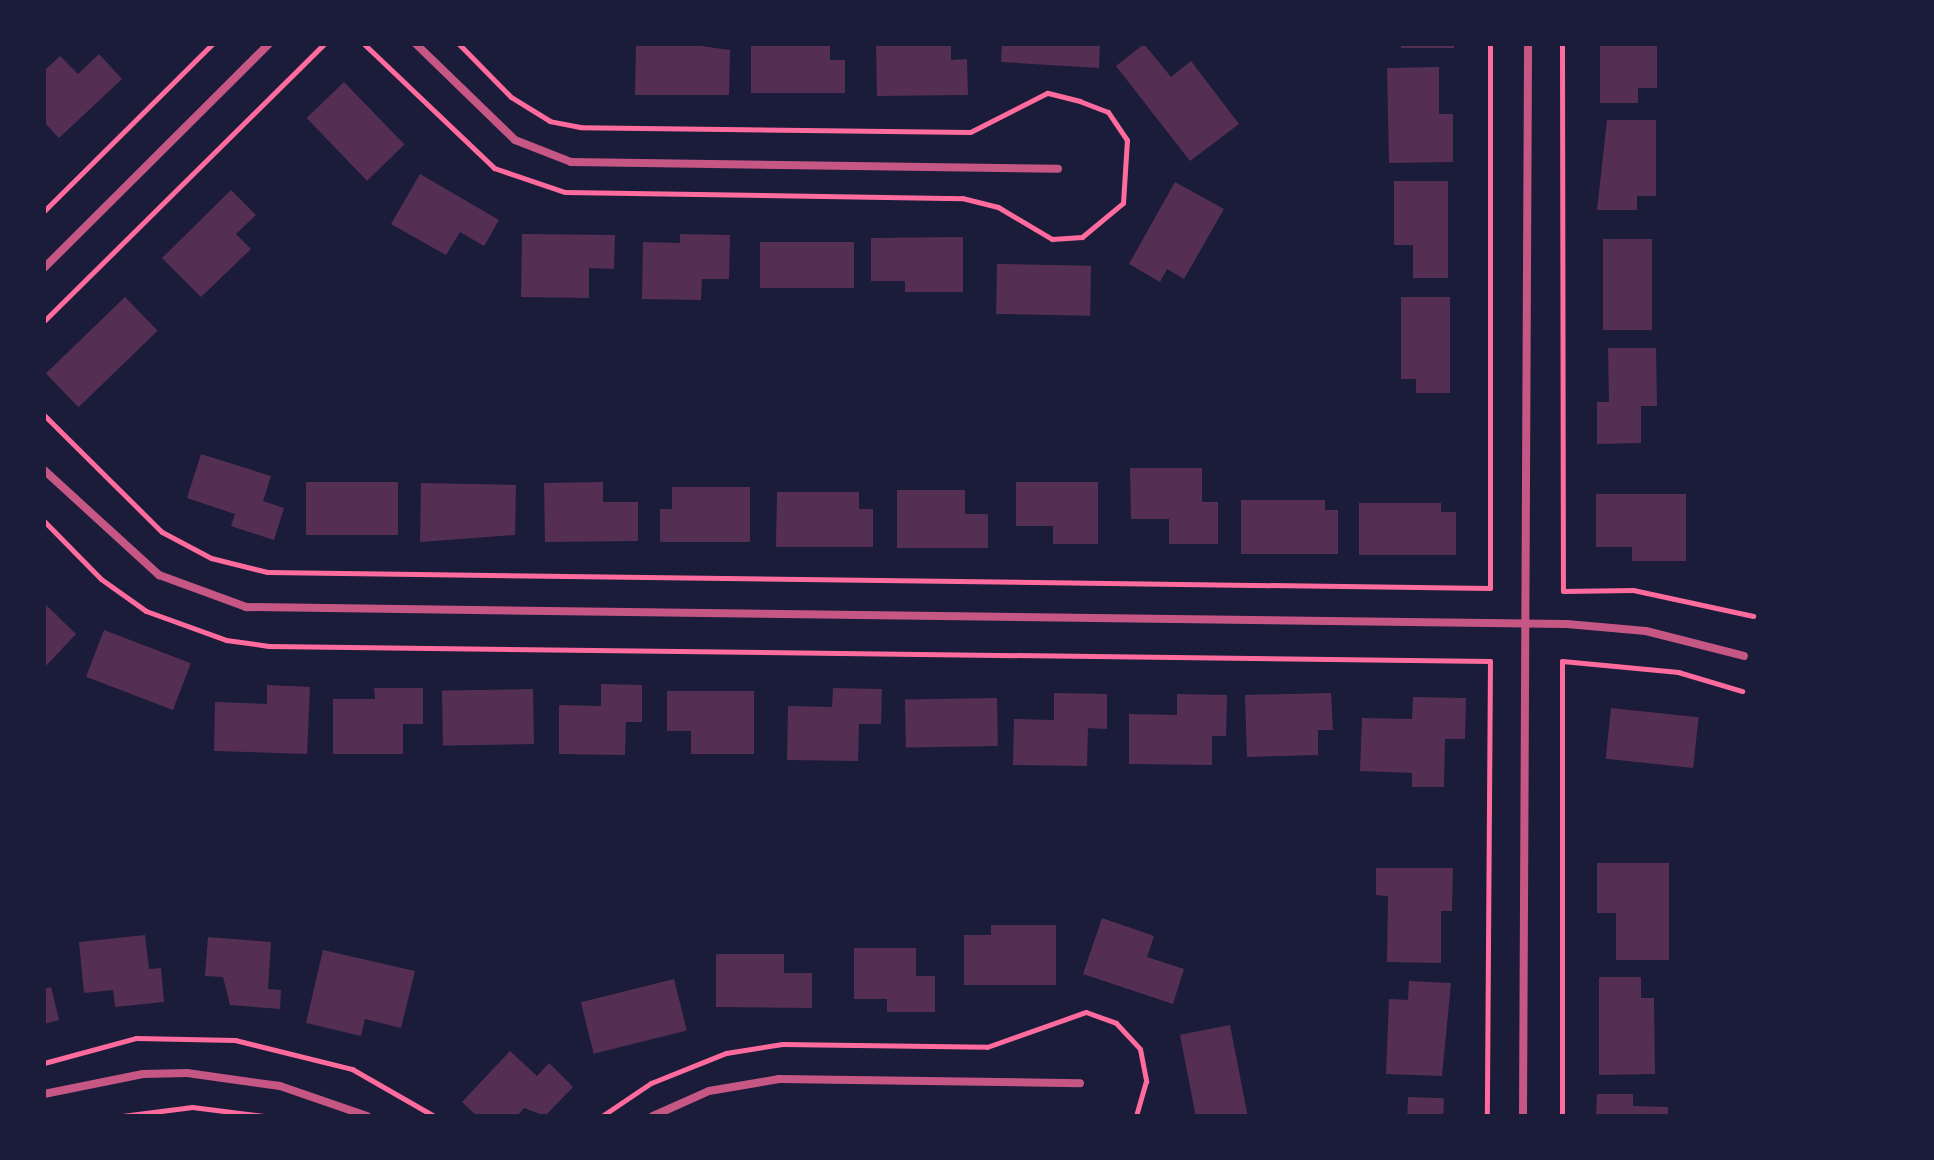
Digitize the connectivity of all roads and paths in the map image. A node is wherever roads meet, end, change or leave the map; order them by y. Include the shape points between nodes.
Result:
1 (212, 44) edge
2 (269, 44) edge
3 (324, 44) edge
4 (416, 44) edge
5 (1490, 44) edge
6 (1528, 44) edge
7 (1562, 44) edge
8 (1058, 169) dead end
9 (44, 211) edge
10 (44, 268) edge
11 (44, 321) edge
12 (44, 415) edge
13 (44, 470) edge
14 (44, 521) edge
15 (1753, 616) dead end
16 (1528, 624) junction
17 (1744, 656) dead end
18 (1742, 691) dead end
19 (44, 1063) edge
20 (1080, 1083) dead end
21 (44, 1094) edge
22 (122, 1116) edge
23 (264, 1116) edge
24 (367, 1116) edge
25 (434, 1116) edge
26 (602, 1116) edge
27 (653, 1116) edge
28 (754, 1116) edge
29 (985, 1116) edge
30 (1136, 1116) edge
31 (1487, 1116) edge
32 (1523, 1116) edge
33 (1562, 1116) edge

1 - 9 path
2 - 10 street
3 - 11 path
4 - 8 street via 515,140 571,162
5 - 12 path via 1490,588 267,572 211,558 162,532
6 - 16 street
7 - 15 path via 1563,591 1633,590
13 - 16 street via 159,575 246,607
14 - 31 path via 101,579 146,611 213,637 269,646 1490,661
16 - 17 street via 1646,631
16 - 32 street
18 - 33 path via 1678,672 1562,661
19 - 25 path via 136,1038 235,1040 352,1069
20 - 27 street via 779,1079 709,1091
21 - 24 street via 187,1073 280,1086
22 - 23 path via 192,1107
26 - 30 path via 651,1083 726,1053 782,1044 987,1047 1086,1012 1116,1023 1140,1049 1146,1081
28 - 29 path

